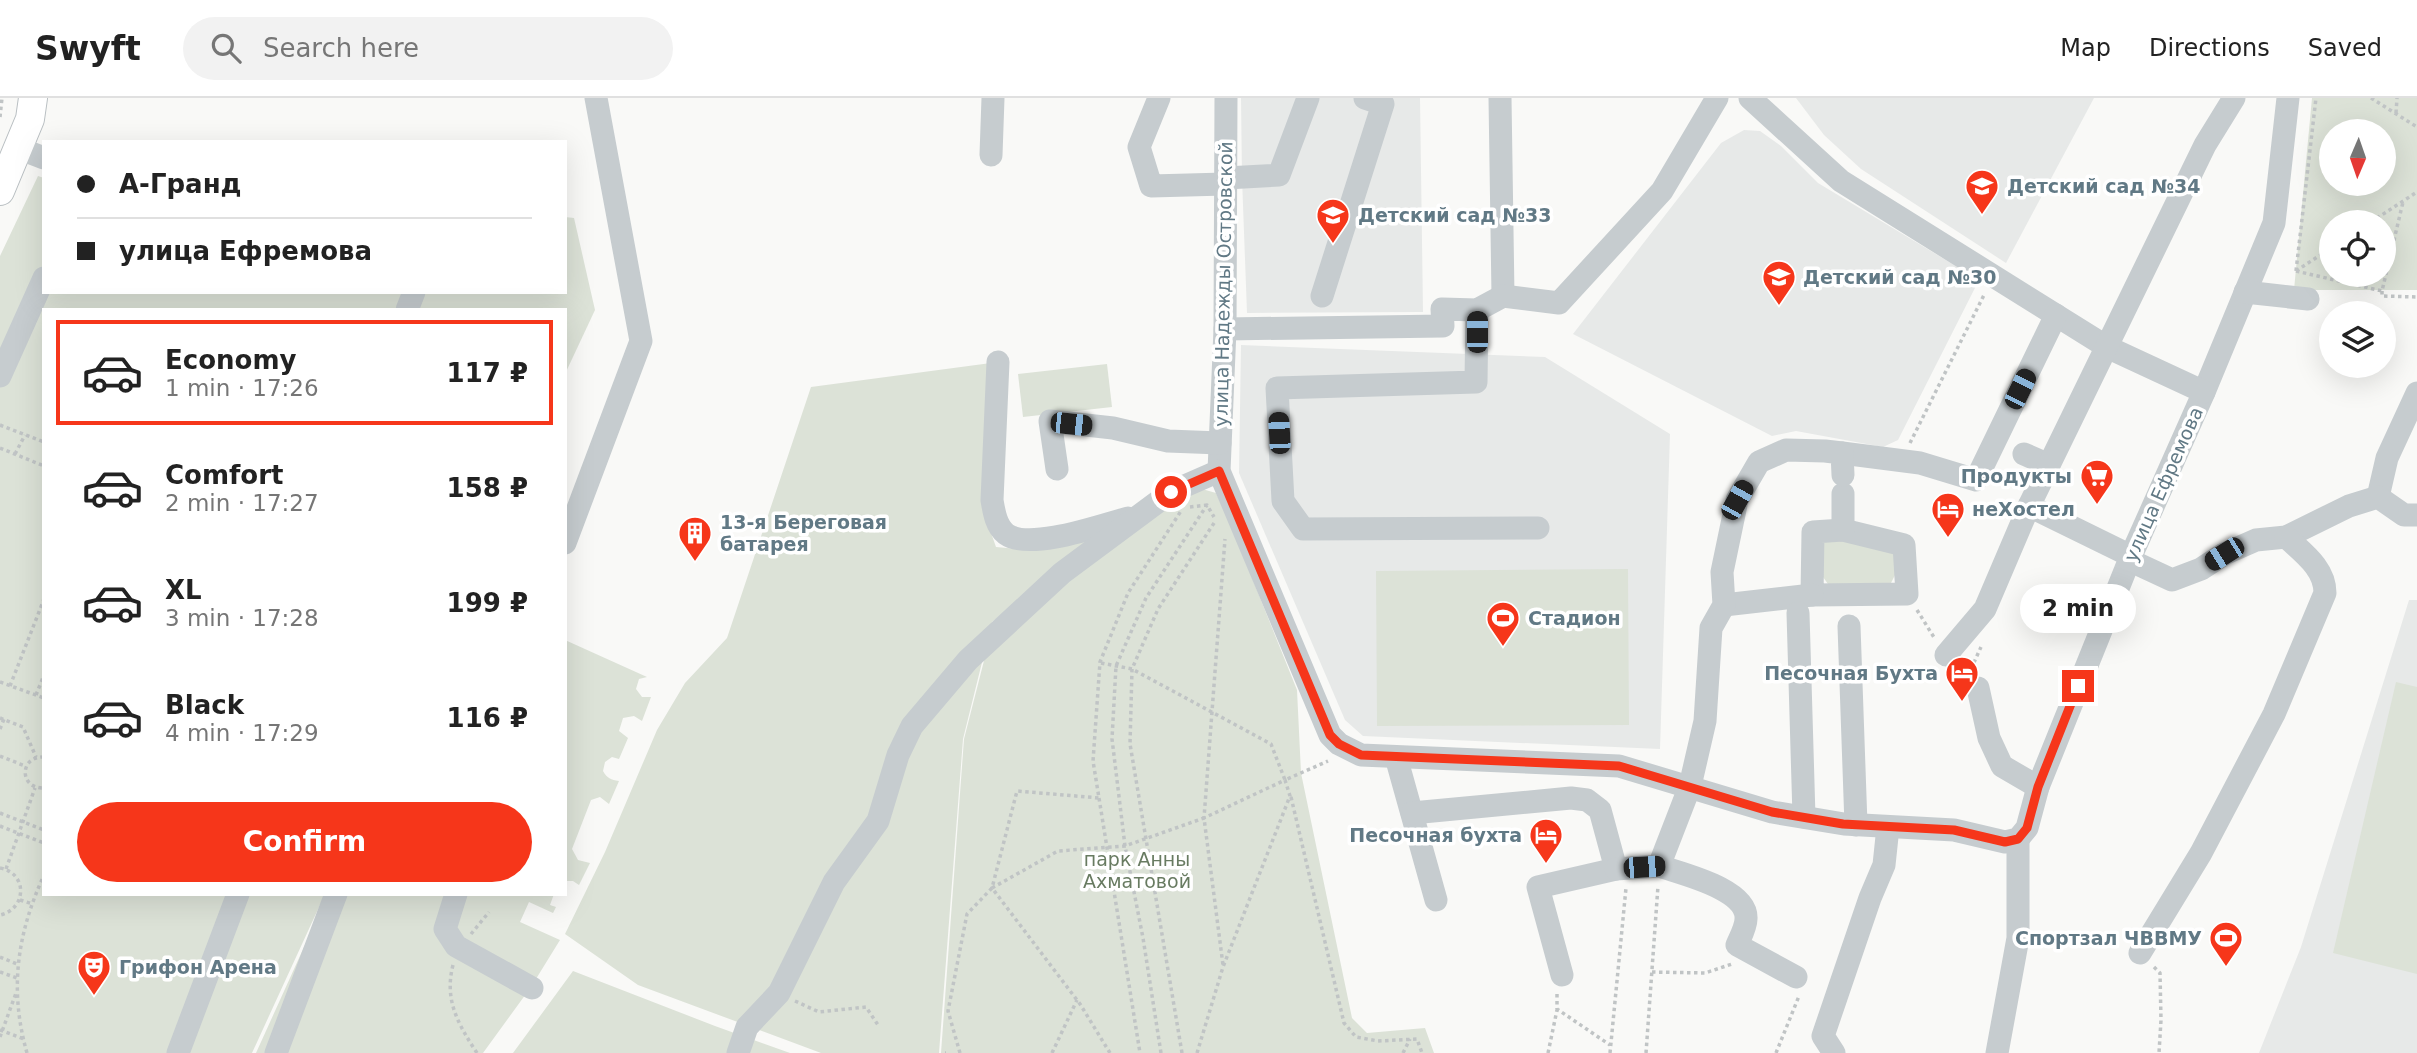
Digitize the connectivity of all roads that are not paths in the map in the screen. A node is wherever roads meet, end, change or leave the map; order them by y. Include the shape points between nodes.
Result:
1 (33, 98) edge
2 (596, 98) edge
3 (993, 98) edge
4 (1159, 98) edge
5 (1226, 98) edge
6 (1308, 98) edge
7 (1365, 98) edge
8 (1500, 98) edge
9 (1717, 98) edge
10 (1749, 98) edge
11 (2234, 98) edge
12 (2288, 98) edge
13 (18, 148) junction
14 (991, 155) dead end
15 (42, 157) edge
16 (1225, 181) junction
17 (0, 191) edge
18 (42, 282) edge
19 (2245, 292) junction
20 (1322, 296) dead end
21 (1503, 296) junction
22 (2308, 299) dead end
23 (1477, 310) junction
24 (2056, 315) junction
25 (1225, 329) junction
26 (2107, 346) junction
27 (998, 362) dead end
28 (0, 376) edge
29 (2204, 392) junction
30 (2417, 393) edge
31 (1220, 443) junction
32 (2024, 454) dead end
33 (2049, 465) junction
34 (1057, 469) dead end
35 (1843, 474) junction
36 (1222, 477) junction
37 (2378, 497) junction
38 (2029, 506) junction
39 (1140, 515) junction
40 (2417, 515) edge
41 (1538, 528) dead end
42 (1843, 530) junction
43 (2286, 537) junction
44 (567, 538) edge
45 (2130, 558) junction
46 (1805, 604) junction
47 (1724, 605) junction
48 (1849, 626) dead end
49 (1946, 656) dead end
50 (1973, 682) road end
51 (1396, 757) junction
52 (1690, 786) junction
53 (2038, 787) junction
54 (1412, 813) junction
55 (1804, 817) junction
56 (1856, 825) junction
57 (1888, 827) junction
58 (2018, 839) junction
59 (1659, 866) junction
60 (1622, 869) junction
61 (237, 896) edge
62 (335, 896) edge
63 (455, 896) edge
64 (1436, 900) dead end
65 (2140, 953) road end
66 (1562, 975) road end
67 (1798, 985) road end
68 (532, 988) dead end
69 (178, 1053) edge
70 (276, 1053) edge
71 (737, 1053) edge
72 (1834, 1053) edge
73 (1997, 1053) edge

1 - 13 main road
2 - 44 street via 641,341
3 - 14 street
4 - 16 street via 1139,147 1151,186
5 - 16 street, улица Надежды Островской
6 - 16 street via 1279,175
7 - 20 street via 1383,104
8 - 21 street
9 - 21 street via 1662,191 1559,303
10 - 24 street via 1841,181
11 - 26 street via 2205,145
12 - 19 street, улица Ефремова via 2274,223
13 - 15 street
13 - 17 main road
16 - 25 street, улица Надежды Островской
18 - 28 street
19 - 22 street
19 - 29 street, улица Ефремова
21 - 23 street
23 - 25 street via 1443,309 1443,326
23 - 41 street via 1476,382 1277,388 1283,501 1303,529
24 - 26 street
24 - 35 street via 1976,480 1902,460
25 - 31 street, улица Надежды Островской
26 - 29 street
26 - 33 street
27 - 39 street via 992,500 995,519 1006,534 1026,540 1052,537
29 - 45 street, улица Ефремова
30 - 37 street via 2386,457
31 - 34 street via 1168,441 1113,428 1050,421
31 - 36 street, улица Надежды Островской
32 - 33 street
33 - 38 street
35 - 42 street
35 - 47 street via 1825,451 1786,450 1759,462 1737,500 1722,572
36 - 39 street via 1171,492
36 - 51 street via 1330,735 1349,751
37 - 40 street via 2404,515
37 - 43 street
38 - 45 street
38 - 49 street via 1985,609
39 - 71 street via 1062,573 968,660 912,726 878,821 834,882 779,993 747,1027
42 - 46 street via 1813,532
42 - 46 street via 1904,545 1907,594
43 - 45 street via 2256,540 2172,580
43 - 65 street via 2325,578 2325,593 2274,714 2201,853
45 - 53 street, улица Ефремова
46 - 47 street
46 - 55 street
47 - 52 street via 1711,628 1705,721
48 - 56 street
50 - 53 street via 2002,766
51 - 52 street via 1619,766
51 - 54 street
52 - 55 street via 1772,812
52 - 59 street
53 - 58 street, улица Ефремова via 2027,828
54 - 60 street via 1587,800 1600,810
54 - 64 street
55 - 56 street
56 - 57 street
57 - 58 street via 1954,830 2005,842
57 - 72 street via 1884,865 1823,1036
58 - 73 street via 2018,938
59 - 60 street
59 - 67 street via 1729,892 1741,902 1746,918 1737,945
60 - 66 street via 1538,887
61 - 69 street
62 - 70 street
63 - 68 street via 445,929 456,946

